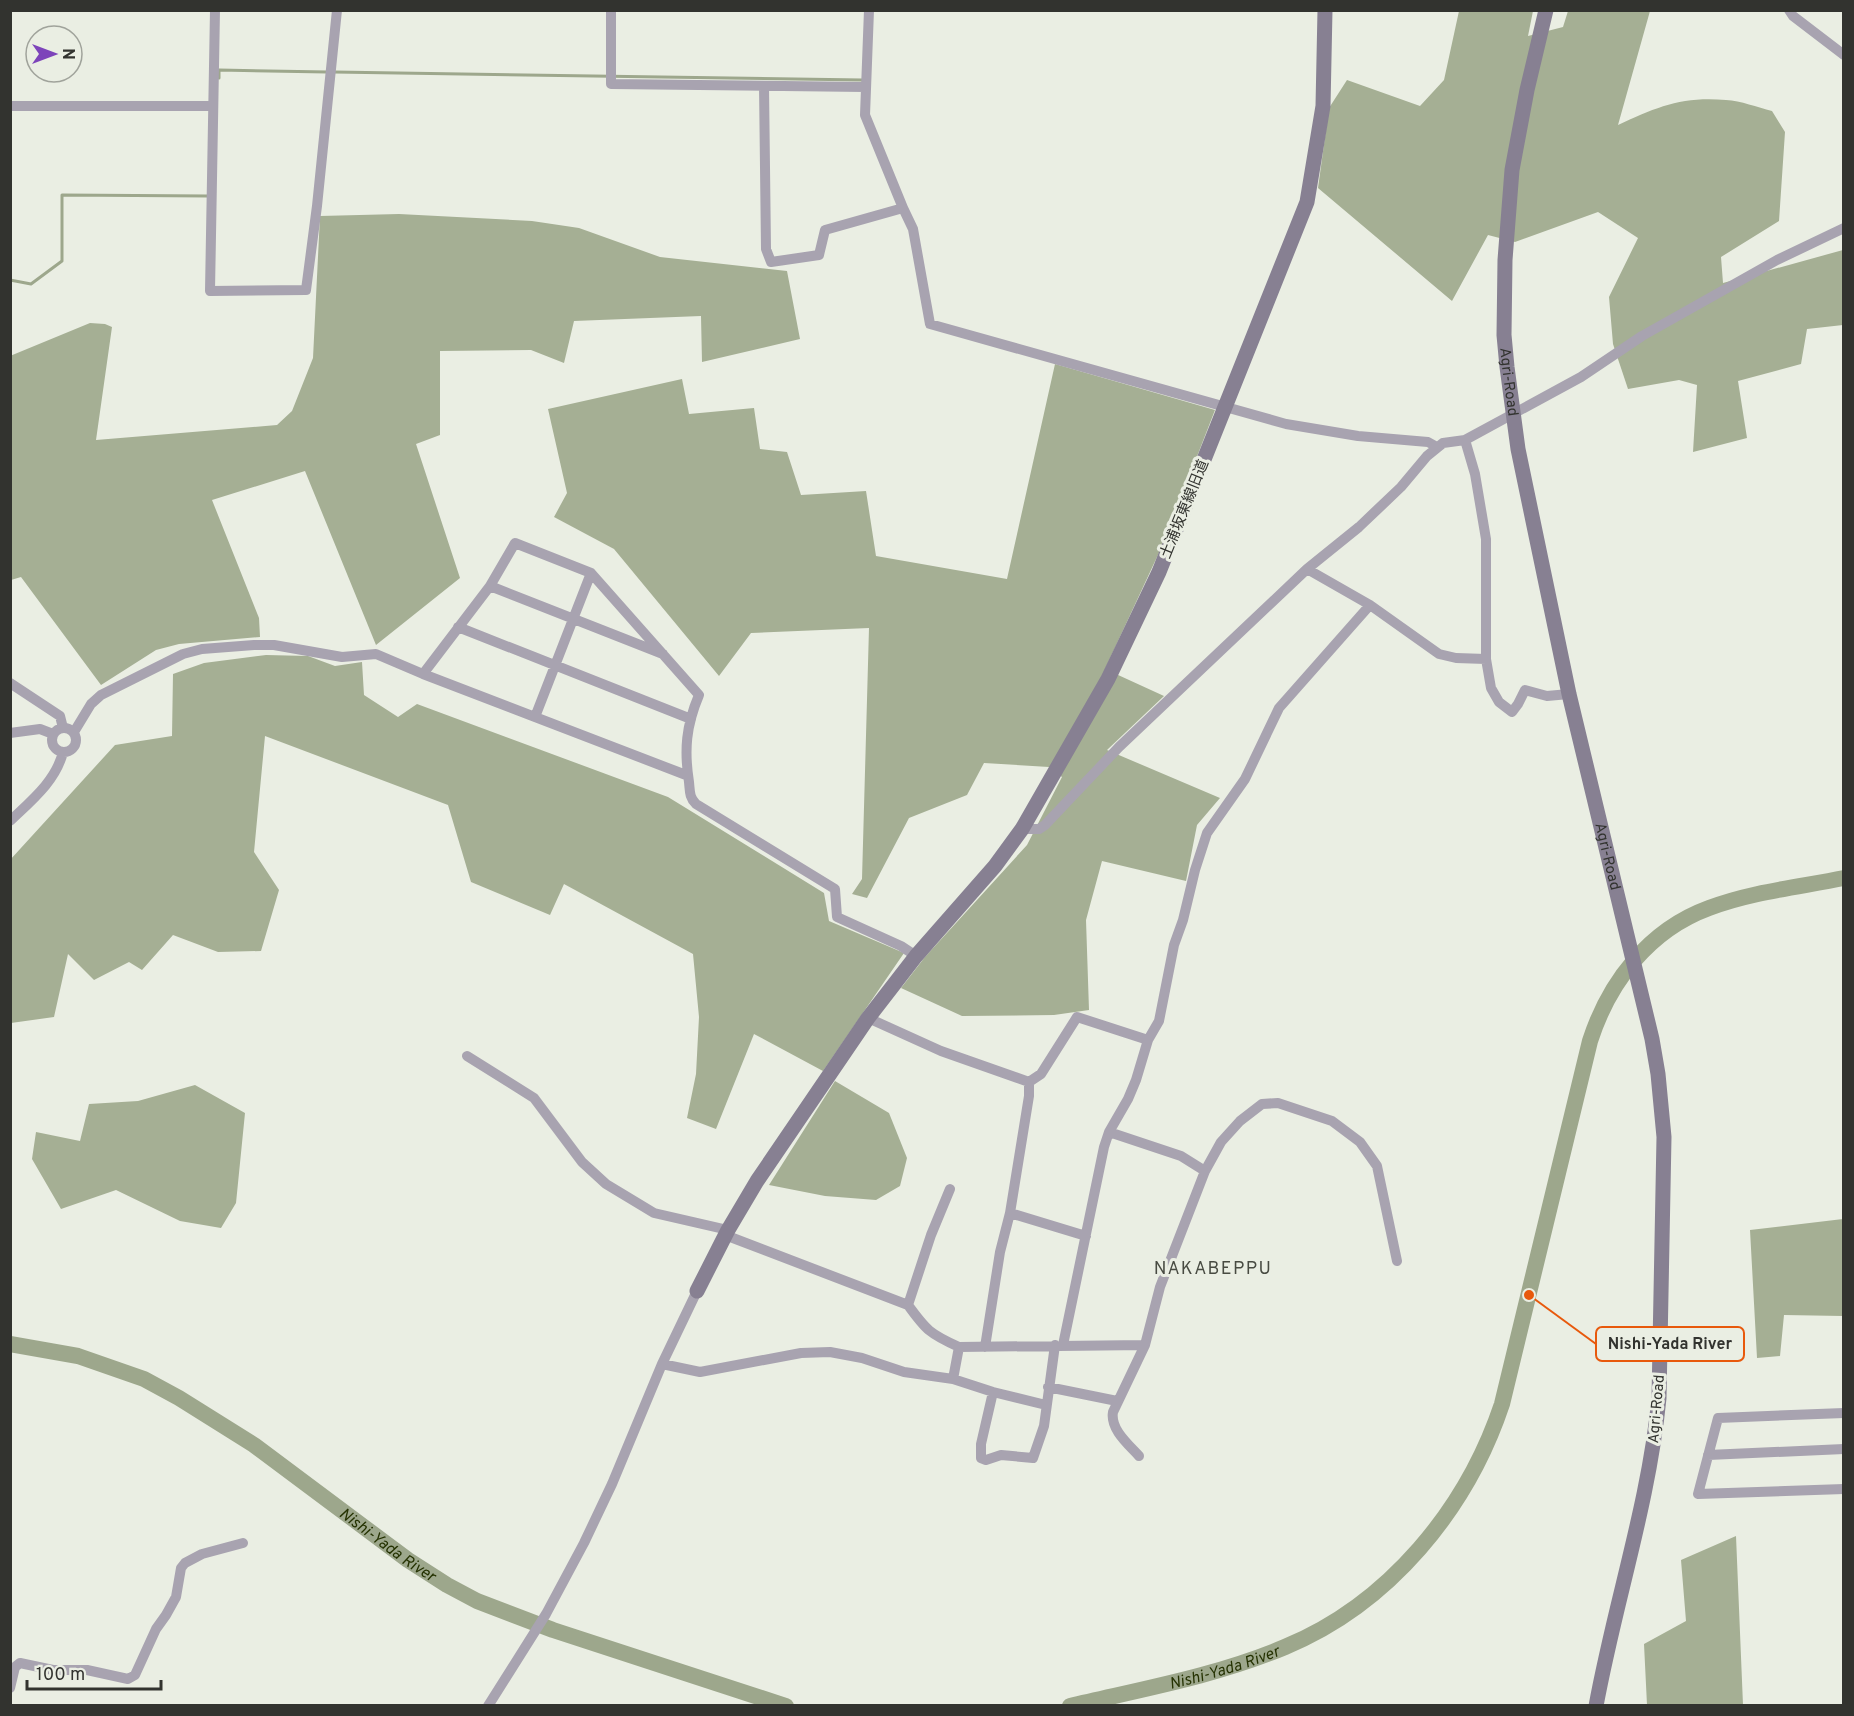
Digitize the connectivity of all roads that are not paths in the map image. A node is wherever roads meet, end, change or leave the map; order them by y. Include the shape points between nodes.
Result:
1 (214, 10) edge
2 (337, 10) edge
3 (610, 10) edge
4 (868, 10) edge
5 (1325, 10) edge
6 (1546, 10) edge
7 (1789, 10) edge
8 (1844, 55) edge
9 (764, 86) junction
10 (865, 87) junction
11 (10, 106) edge
12 (213, 106) junction
13 (903, 208) junction
14 (1844, 228) edge
15 (1225, 406) junction
16 (1513, 414) junction
17 (1465, 440) junction
18 (1437, 447) junction
19 (1306, 569) junction
20 (591, 573) junction
21 (490, 586) junction
22 (1370, 605) junction
23 (573, 620) junction
24 (458, 627) junction
25 (666, 656) junction
26 (1486, 659) junction
27 (555, 666) junction
28 (423, 674) junction
29 (10, 683) edge
30 (1569, 694) junction
31 (535, 717) junction
32 (691, 719) junction
33 (63, 731) junction
34 (10, 733) edge
35 (63, 752) junction
36 (686, 775) junction
37 (10, 821) edge
38 (1022, 829) junction
39 (916, 956) junction
40 (868, 1018) junction
41 (1148, 1040) junction
42 (467, 1056) dead end
43 (1029, 1082) junction
44 (1109, 1132) junction
45 (1205, 1171) junction
46 (950, 1188) dead end
47 (1010, 1213) junction
48 (726, 1233) junction
49 (1086, 1236) junction
50 (1397, 1262) dead end
51 (697, 1291) joint
52 (908, 1305) junction
53 (1059, 1345) junction
54 (1145, 1345) junction
55 (959, 1347) junction
56 (985, 1347) junction
57 (662, 1364) junction
58 (953, 1379) junction
59 (1048, 1387) junction
60 (993, 1392) junction
61 (1118, 1401) junction
62 (1046, 1405) junction
63 (1844, 1413) edge
64 (1844, 1449) edge
65 (1708, 1455) junction
66 (1139, 1456) dead end
67 (1844, 1489) edge
68 (243, 1543) dead end
69 (10, 1688) edge
70 (488, 1706) edge
71 (1596, 1706) edge

1 - 12 street
2 - 12 street via 306,290 210,291
3 - 9 street via 611,84
4 - 10 street
5 - 15 street, 土浦坂東線旧道 via 1323,106 1306,202
6 - 16 street, Agri-Road via 1520,123 1508,213 1504,335
7 - 8 street
9 - 10 street
9 - 13 street via 766,249 771,262 819,255 825,230
10 - 13 street via 865,115
11 - 12 street
13 - 15 street via 913,229 930,324
14 - 16 street via 1777,260
15 - 18 street via 1286,424 1428,442
15 - 38 street, 土浦坂東線旧道 via 1159,572 1108,679
16 - 17 street
16 - 30 street, Agri-Road
17 - 18 street
17 - 26 street via 1486,539
18 - 19 street via 1367,519
19 - 22 street
19 - 38 street via 1119,747 1046,825
20 - 21 street via 515,543
20 - 23 street
20 - 25 street
21 - 23 street
21 - 24 street
22 - 26 street via 1439,654
22 - 41 street via 1279,708 1245,779 1207,833 1174,945 1159,1021
23 - 25 street
23 - 27 street
24 - 27 street
24 - 28 street
25 - 32 street via 699,695
26 - 30 street via 1491,688 1499,702 1512,712 1524,690 1547,696
27 - 31 street
27 - 32 street
28 - 31 street
28 - 33 street via 376,654 342,657 273,645 202,650 183,654 101,695
29 - 33 street via 60,716
30 - 71 street, Agri-Road via 1638,975 1659,1074 1664,1137 1655,1435 1644,1500
31 - 36 street
32 - 36 street via 686,733
33 - 34 street
33 - 35 street via 53,746
33 - 35 street via 76,744
35 - 37 street via 53,778
36 - 39 street via 696,804 835,889 837,917
38 - 39 street, 土浦坂東線旧道 via 983,881
39 - 40 street, 土浦坂東線旧道
40 - 43 street via 941,1051
40 - 48 street, 土浦坂東線旧道
41 - 43 street via 1077,1017 1041,1074
41 - 44 street via 1136,1080
42 - 48 street via 534,1098 582,1162 606,1184 654,1213
43 - 47 street
44 - 45 street via 1181,1156
44 - 49 street
45 - 50 street via 1221,1142 1262,1104 1278,1103 1332,1121 1360,1142 1377,1166
45 - 54 street via 1160,1287
46 - 52 street
47 - 49 street
47 - 56 street
48 - 51 street, 土浦坂東線旧道
48 - 52 street
49 - 53 street
51 - 57 street
52 - 55 street via 925,1328
53 - 54 street
53 - 56 street
53 - 59 street
54 - 61 street
55 - 56 street
55 - 58 street
57 - 58 street via 700,1372 801,1353 830,1352 904,1372
57 - 70 street via 612,1484 546,1614
58 - 60 street
59 - 61 street
59 - 62 street
60 - 62 street
60 - 62 street via 981,1444 981,1458 986,1460 1001,1455 1033,1458 1044,1426
61 - 66 street via 1113,1423
63 - 65 street via 1718,1418
64 - 65 street
65 - 67 street via 1698,1494
68 - 69 street via 185,1563 176,1597 135,1675 128,1679 20,1663 15,1667

